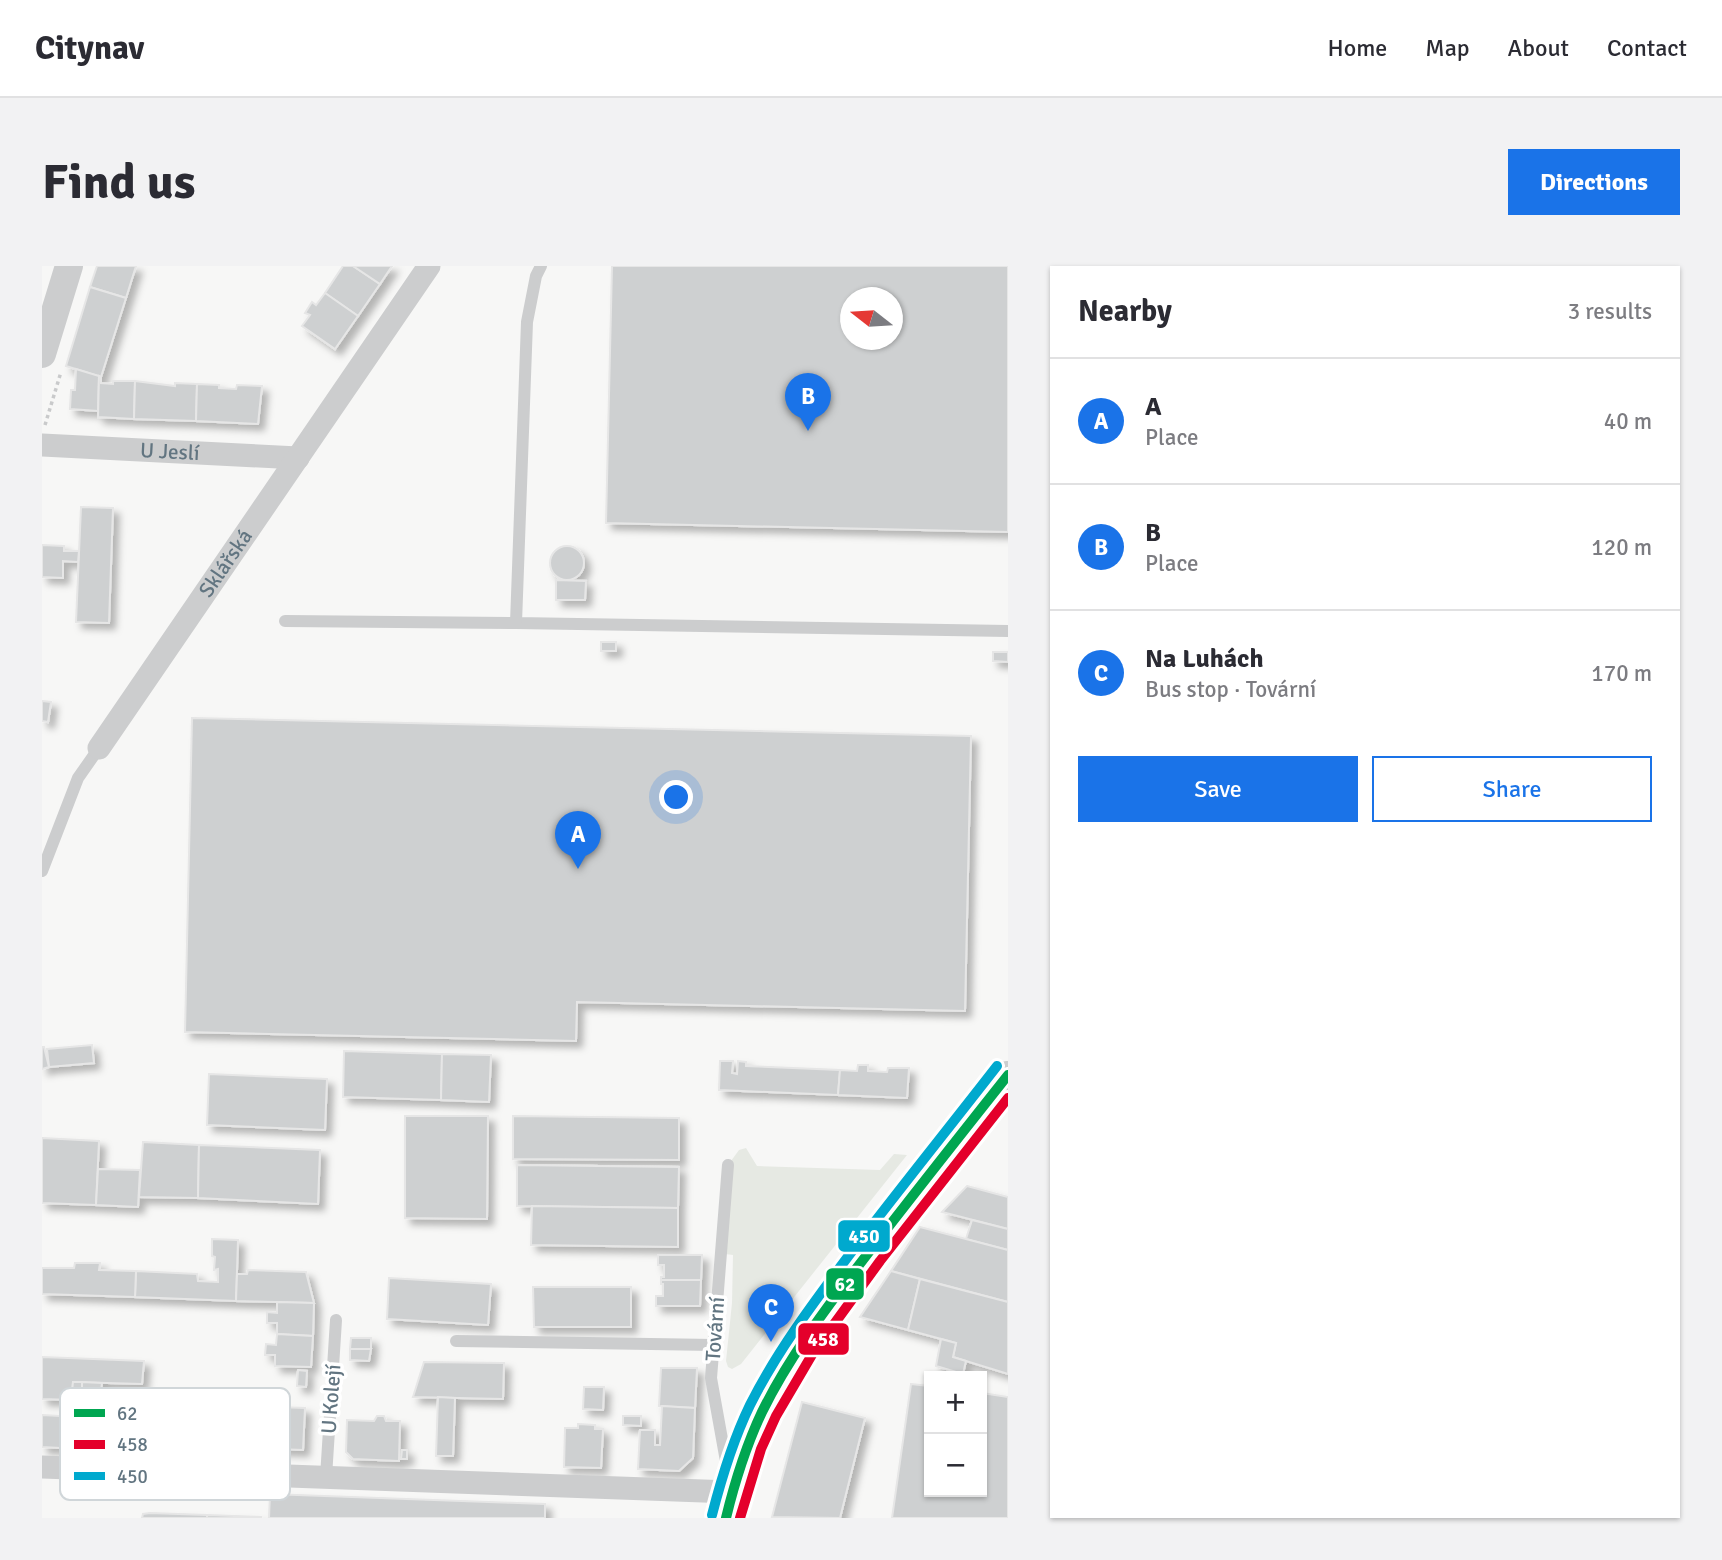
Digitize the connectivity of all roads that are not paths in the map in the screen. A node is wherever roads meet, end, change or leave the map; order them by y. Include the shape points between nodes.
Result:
1 (69, 266) edge
2 (429, 266) edge
3 (541, 266) edge
4 (42, 354) edge
5 (42, 445) edge
6 (298, 458) junction
7 (285, 621) dead end
8 (516, 623) junction
9 (1008, 631) edge
10 (99, 748) joint
11 (42, 871) edge
12 (1008, 1075) edge
13 (728, 1165) dead end
14 (336, 1320) dead end
15 (456, 1341) dead end
16 (714, 1345) junction
17 (42, 1467) edge
18 (60, 1468) edge
19 (290, 1476) edge
20 (326, 1477) junction
21 (729, 1505) edge

1 - 4 street
2 - 6 street, Sklářská
3 - 8 lane via 527,322
5 - 6 street, U Jeslí
6 - 10 street, Sklářská
7 - 8 lane
8 - 9 lane
10 - 11 lane, Sklářská via 78,778
12 - 21 street via 793,1356 760,1415
13 - 16 lane, Tovární
14 - 20 lane, U Kolejí
15 - 16 lane
16 - 21 lane, Tovární via 711,1378
17 - 18 street
19 - 20 street
20 - 21 street

